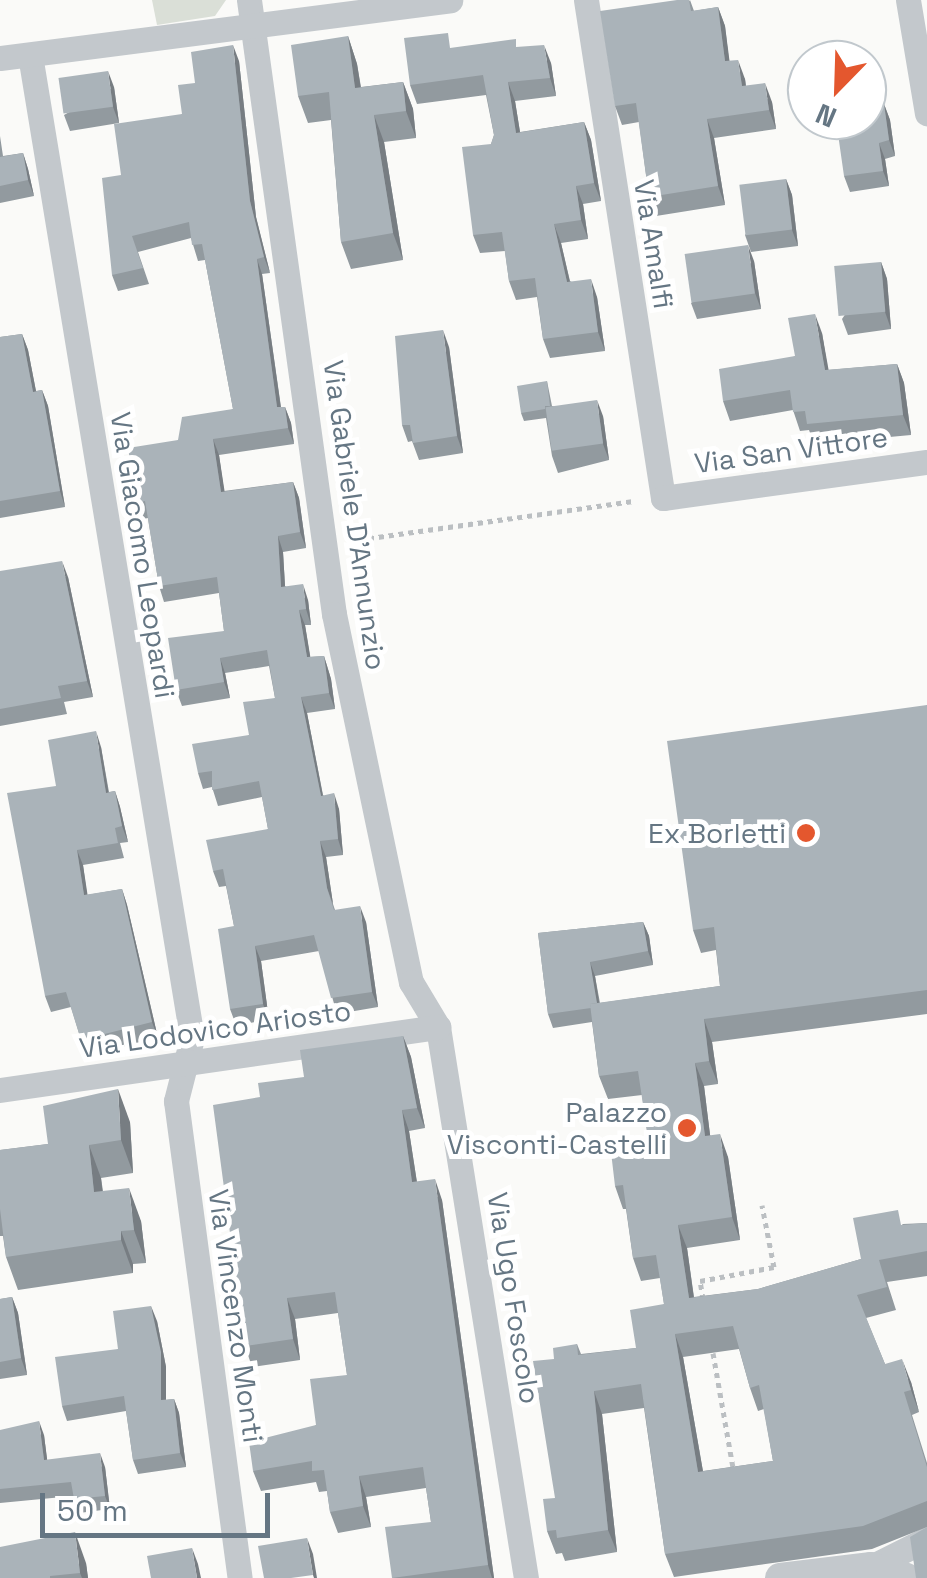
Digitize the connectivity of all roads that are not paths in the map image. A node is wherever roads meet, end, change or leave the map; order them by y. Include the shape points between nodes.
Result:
1 (249, 0) edge
2 (450, 0) edge
3 (586, 0) edge
4 (908, 0) edge
5 (254, 28) junction
6 (30, 55) junction
7 (0, 58) edge
8 (927, 113) edge
9 (927, 462) edge
10 (663, 498) joint
11 (438, 1028) junction
12 (185, 1064) junction
13 (0, 1090) edge
14 (912, 1561) edge
15 (240, 1578) edge
16 (526, 1578) edge
17 (780, 1578) edge

1 - 5 street, Via Gabriele D'Annunzio
2 - 5 street
3 - 10 street, Via Amalfi
4 - 8 street
5 - 6 street
5 - 11 street, Via Gabriele D'Annunzio via 340,542 334,614 411,982
6 - 7 street
6 - 12 street, Via Giacomo Leopardi via 192,1038
9 - 10 street, Via San Vittore
11 - 12 street, Via Lodovico Ariosto
11 - 16 street, Via Ugo Foscolo
12 - 13 street, Via Lodovico Ariosto
12 - 15 street, Via Vincenzo Monti via 176,1101
14 - 17 street

